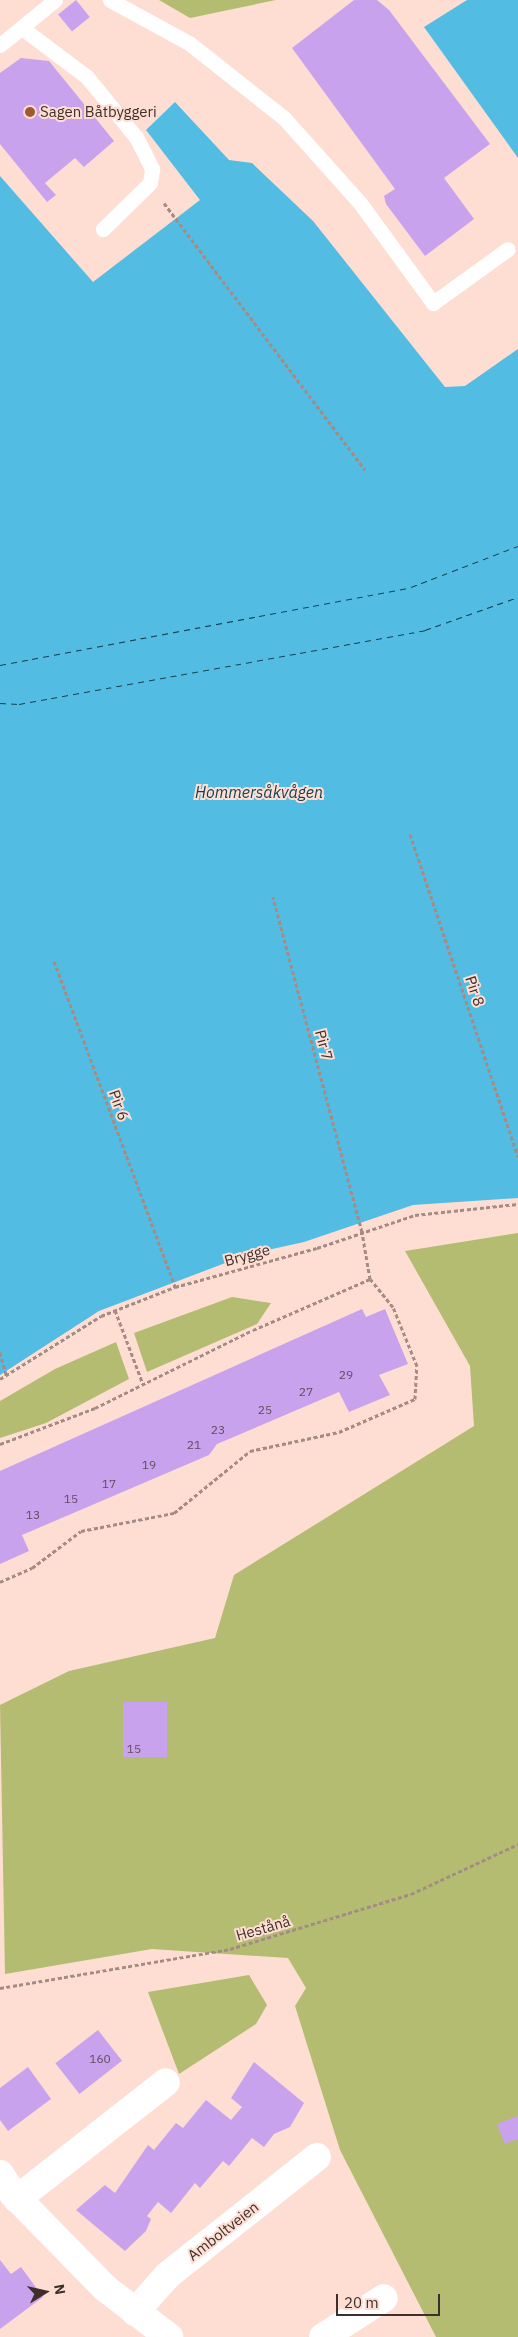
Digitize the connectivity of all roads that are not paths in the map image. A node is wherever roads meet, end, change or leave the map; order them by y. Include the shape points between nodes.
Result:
1 (55, 0) edge
2 (110, 0) edge
3 (22, 28) junction
4 (0, 45) edge
5 (103, 229) dead end
6 (508, 249) dead end
7 (166, 2082) dead end
8 (317, 2157) dead end
9 (0, 2174) edge
10 (17, 2199) junction
11 (384, 2298) dead end
12 (135, 2312) junction
13 (169, 2337) edge
14 (323, 2337) edge

1 - 3 lane
2 - 6 lane via 189,43 284,118 360,203 433,302
3 - 4 lane
3 - 5 lane via 87,77 136,137 152,169 150,183
7 - 10 street
8 - 12 street, Amboltveien via 168,2274
9 - 10 street
10 - 12 street
11 - 14 street
12 - 13 street

